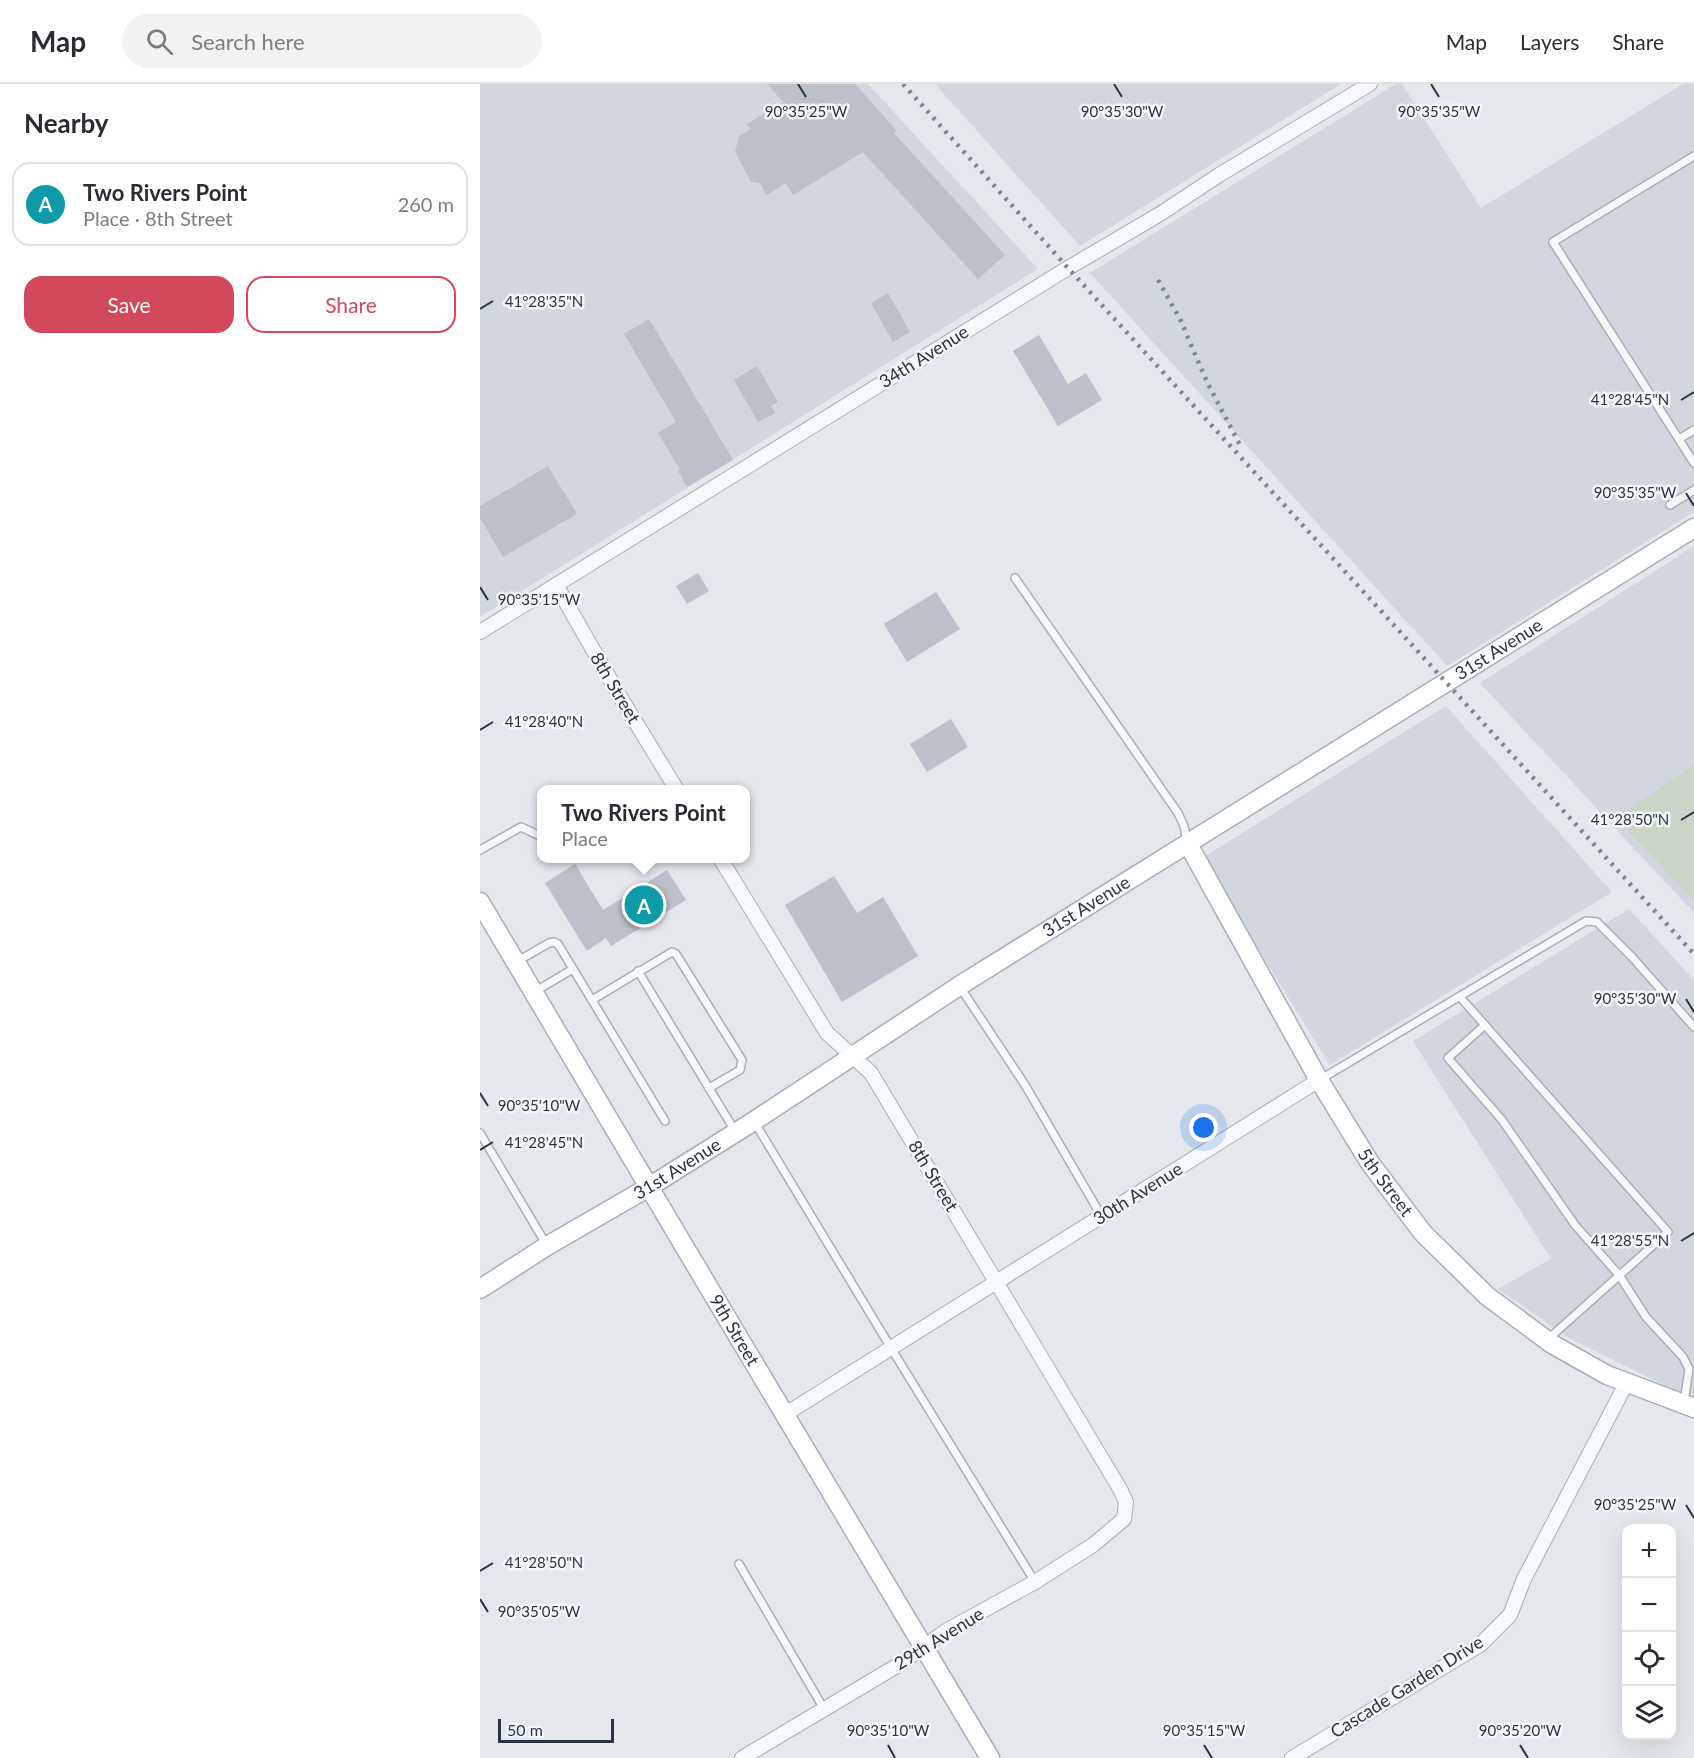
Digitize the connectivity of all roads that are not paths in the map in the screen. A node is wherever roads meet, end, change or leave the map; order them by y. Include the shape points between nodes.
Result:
1 (1370, 84) edge
2 (1694, 156) edge
3 (1694, 430) edge
4 (1679, 439) junction
5 (1694, 463) edge
6 (1694, 490) edge
7 (1670, 505) dead end
8 (1694, 528) edge
9 (1015, 578) dead end
10 (556, 585) junction
11 (480, 632) edge
12 (675, 785) edge
13 (537, 834) edge
14 (1188, 844) junction
15 (480, 850) edge
16 (723, 863) edge
17 (480, 902) edge
18 (516, 962) junction
19 (573, 969) junction
20 (638, 971) junction
21 (959, 986) junction
22 (534, 993) junction
23 (1460, 997) junction
24 (592, 1000) junction
25 (1485, 1025) junction
26 (1694, 1027) edge
27 (853, 1056) junction
28 (1319, 1080) junction
29 (710, 1088) junction
30 (665, 1121) dead end
31 (754, 1121) junction
32 (736, 1132) junction
33 (480, 1133) edge
34 (649, 1187) junction
35 (1102, 1217) junction
36 (547, 1246) junction
37 (1619, 1275) junction
38 (995, 1283) junction
39 (480, 1288) edge
40 (1547, 1340) junction
41 (891, 1348) junction
42 (1627, 1382) junction
43 (1689, 1406) edge
44 (784, 1415) junction
45 (1126, 1509) joint
46 (739, 1564) dead end
47 (1035, 1582) junction
48 (923, 1647) junction
49 (824, 1709) junction
50 (742, 1758) edge
51 (990, 1758) edge
52 (1292, 1758) edge

1 - 10 street, 34th Avenue
2 - 4 lane via 1553,242
3 - 4 lane
4 - 5 lane
6 - 7 lane
8 - 14 street, 31st Avenue
9 - 14 lane via 1178,813
10 - 11 street, 34th Avenue
10 - 12 street, 8th Street
13 - 15 lane via 522,827
14 - 21 street, 31st Avenue
14 - 28 street, 5th Street
16 - 27 street, 8th Street via 827,1033
17 - 18 street, 9th Street
18 - 19 lane via 554,942
18 - 22 street, 9th Street
19 - 22 lane
19 - 24 lane
20 - 24 lane
20 - 29 lane
20 - 29 lane via 672,952 676,954 742,1060 740,1070
21 - 27 street, 31st Avenue
21 - 35 lane via 1025,1085
22 - 34 street, 9th Street
23 - 25 lane
23 - 26 lane, 30th Avenue via 1586,921 1597,922
23 - 28 lane, 30th Avenue
24 - 30 lane
25 - 37 lane via 1448,1058 1502,1120 1575,1225
25 - 37 lane via 1668,1232
27 - 31 street, 31st Avenue
27 - 38 street, 8th Street via 871,1073
28 - 35 street, 30th Avenue
28 - 40 street, 5th Street via 1370,1163 1423,1233 1487,1296
29 - 32 lane
31 - 32 street, 31st Avenue
31 - 41 lane
32 - 34 street, 31st Avenue
33 - 36 lane
34 - 36 street, 31st Avenue
34 - 44 street, 9th Street
35 - 38 street, 30th Avenue
36 - 39 street, 31st Avenue
37 - 40 lane
37 - 43 lane via 1646,1317 1683,1357 1689,1369
38 - 41 street, 30th Avenue
38 - 45 street, 8th Street via 1120,1490
40 - 42 street, 5th Street via 1607,1375
41 - 44 street, 30th Avenue
41 - 47 lane
42 - 43 street, 5th Street
42 - 52 street, Cascade Garden Drive via 1524,1580 1510,1615 1480,1645
44 - 48 street, 9th Street
45 - 47 street, 29th Avenue via 1118,1525
46 - 49 lane
47 - 48 street, 29th Avenue
48 - 49 street, 29th Avenue
48 - 51 street, 9th Street
49 - 50 street, 29th Avenue

